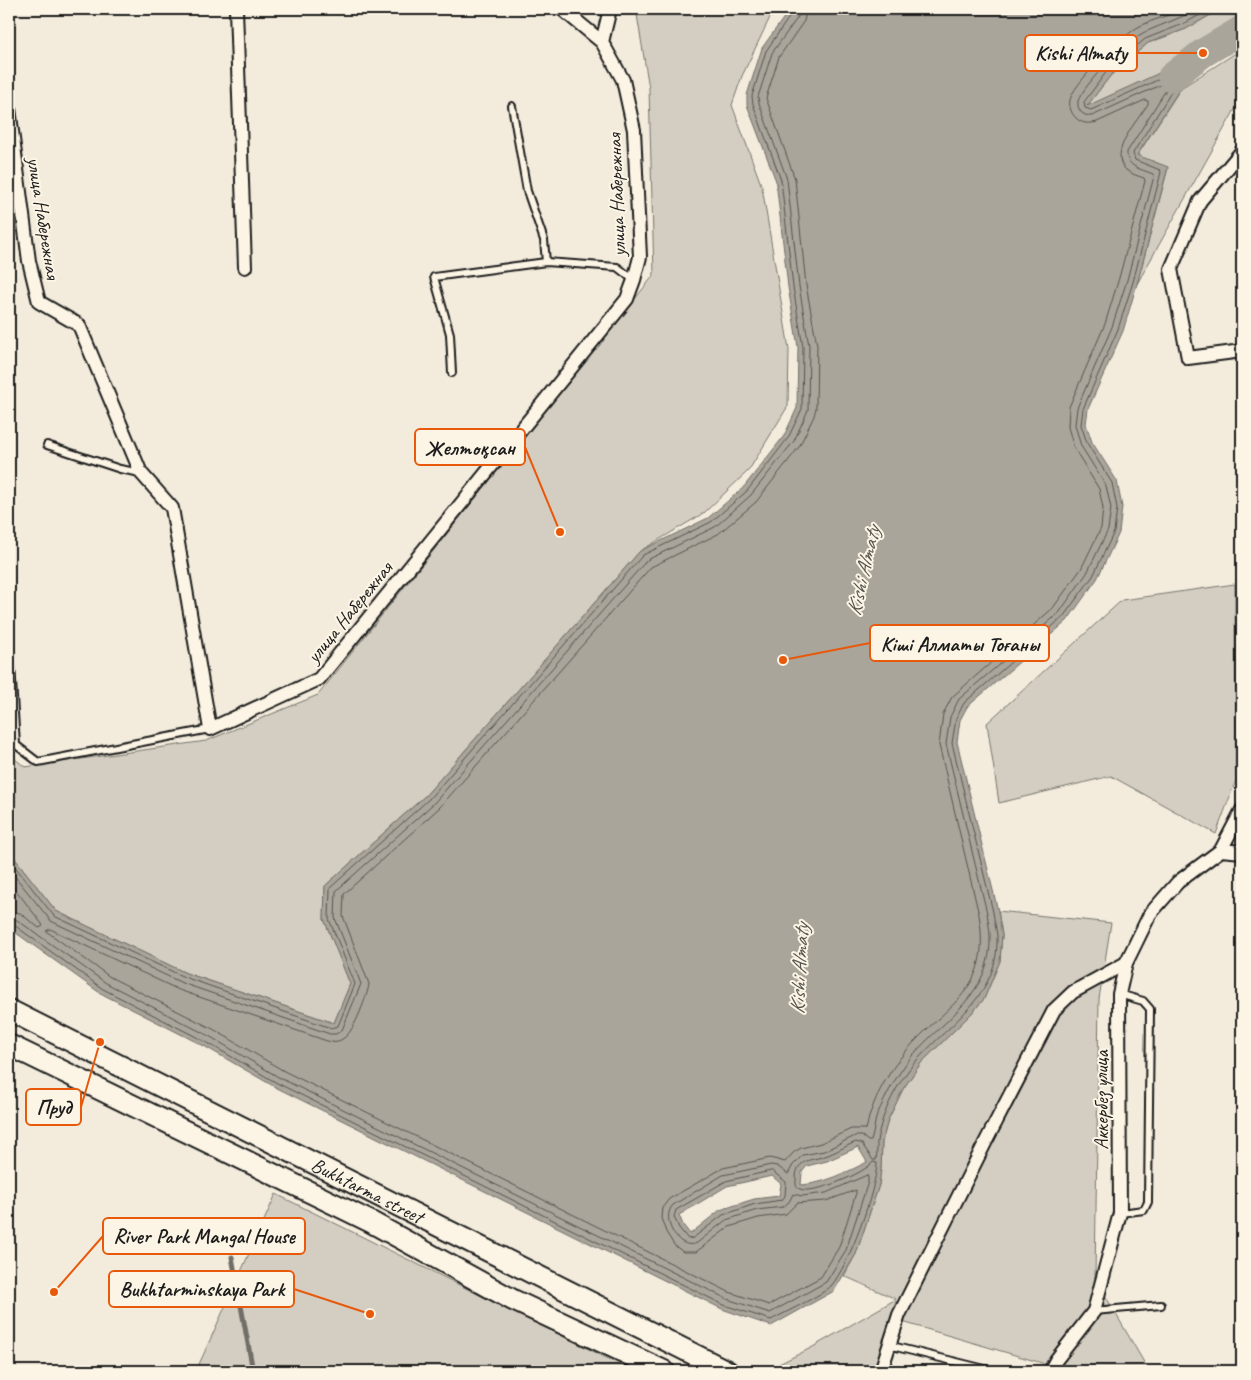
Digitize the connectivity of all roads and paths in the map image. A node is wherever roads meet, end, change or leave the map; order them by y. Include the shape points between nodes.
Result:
1 (236, 9) edge
2 (562, 9) edge
3 (610, 9) edge
4 (602, 42) junction
5 (512, 106) dead end
6 (9, 108) edge
7 (1242, 151) edge
8 (546, 262) junction
9 (246, 267) dead end
10 (634, 280) junction
11 (1242, 350) edge
12 (452, 374) dead end
13 (47, 445) dead end
14 (141, 473) junction
15 (9, 632) edge
16 (210, 729) junction
17 (1242, 810) edge
18 (1221, 850) junction
19 (1242, 852) edge
20 (1126, 963) junction
21 (1119, 994) junction
22 (9, 1010) edge
23 (9, 1045) edge
24 (1120, 1213) junction
25 (1161, 1305) dead end
26 (1094, 1311) junction
27 (888, 1345) junction
28 (664, 1371) edge
29 (727, 1371) edge
30 (881, 1371) edge
31 (993, 1371) edge
32 (1050, 1371) edge

1 - 9 street
2 - 4 street
3 - 4 street
4 - 10 street, улица Набережная via 623,80 634,130 640,257
5 - 8 lane via 527,192 544,240
6 - 14 street, улица Набережная via 29,261 39,302 79,325
7 - 11 street via 1200,201 1170,270 1188,358
8 - 10 lane via 617,267
8 - 12 lane via 434,277 450,334
10 - 16 street, улица Набережная via 627,299 319,679
13 - 14 lane
14 - 16 street, улица Набережная via 172,508
15 - 16 lane via 16,745 38,762
17 - 18 street, Аккербез улица
18 - 19 street
18 - 20 street, Аккербез улица via 1178,882 1150,914
20 - 21 street, Аккербез улица
20 - 27 street via 1073,992 1054,1010 899,1315
21 - 24 street, Аккербез улица
21 - 24 lane via 1143,1001 1150,1009 1148,1202 1144,1210
22 - 29 main road, Bukhtarma street
23 - 28 main road, Bukhtarma street via 371,1222 513,1300
24 - 26 street, Аккербез улица
25 - 26 lane
26 - 32 street, Аккербез улица
27 - 30 street
27 - 31 lane

